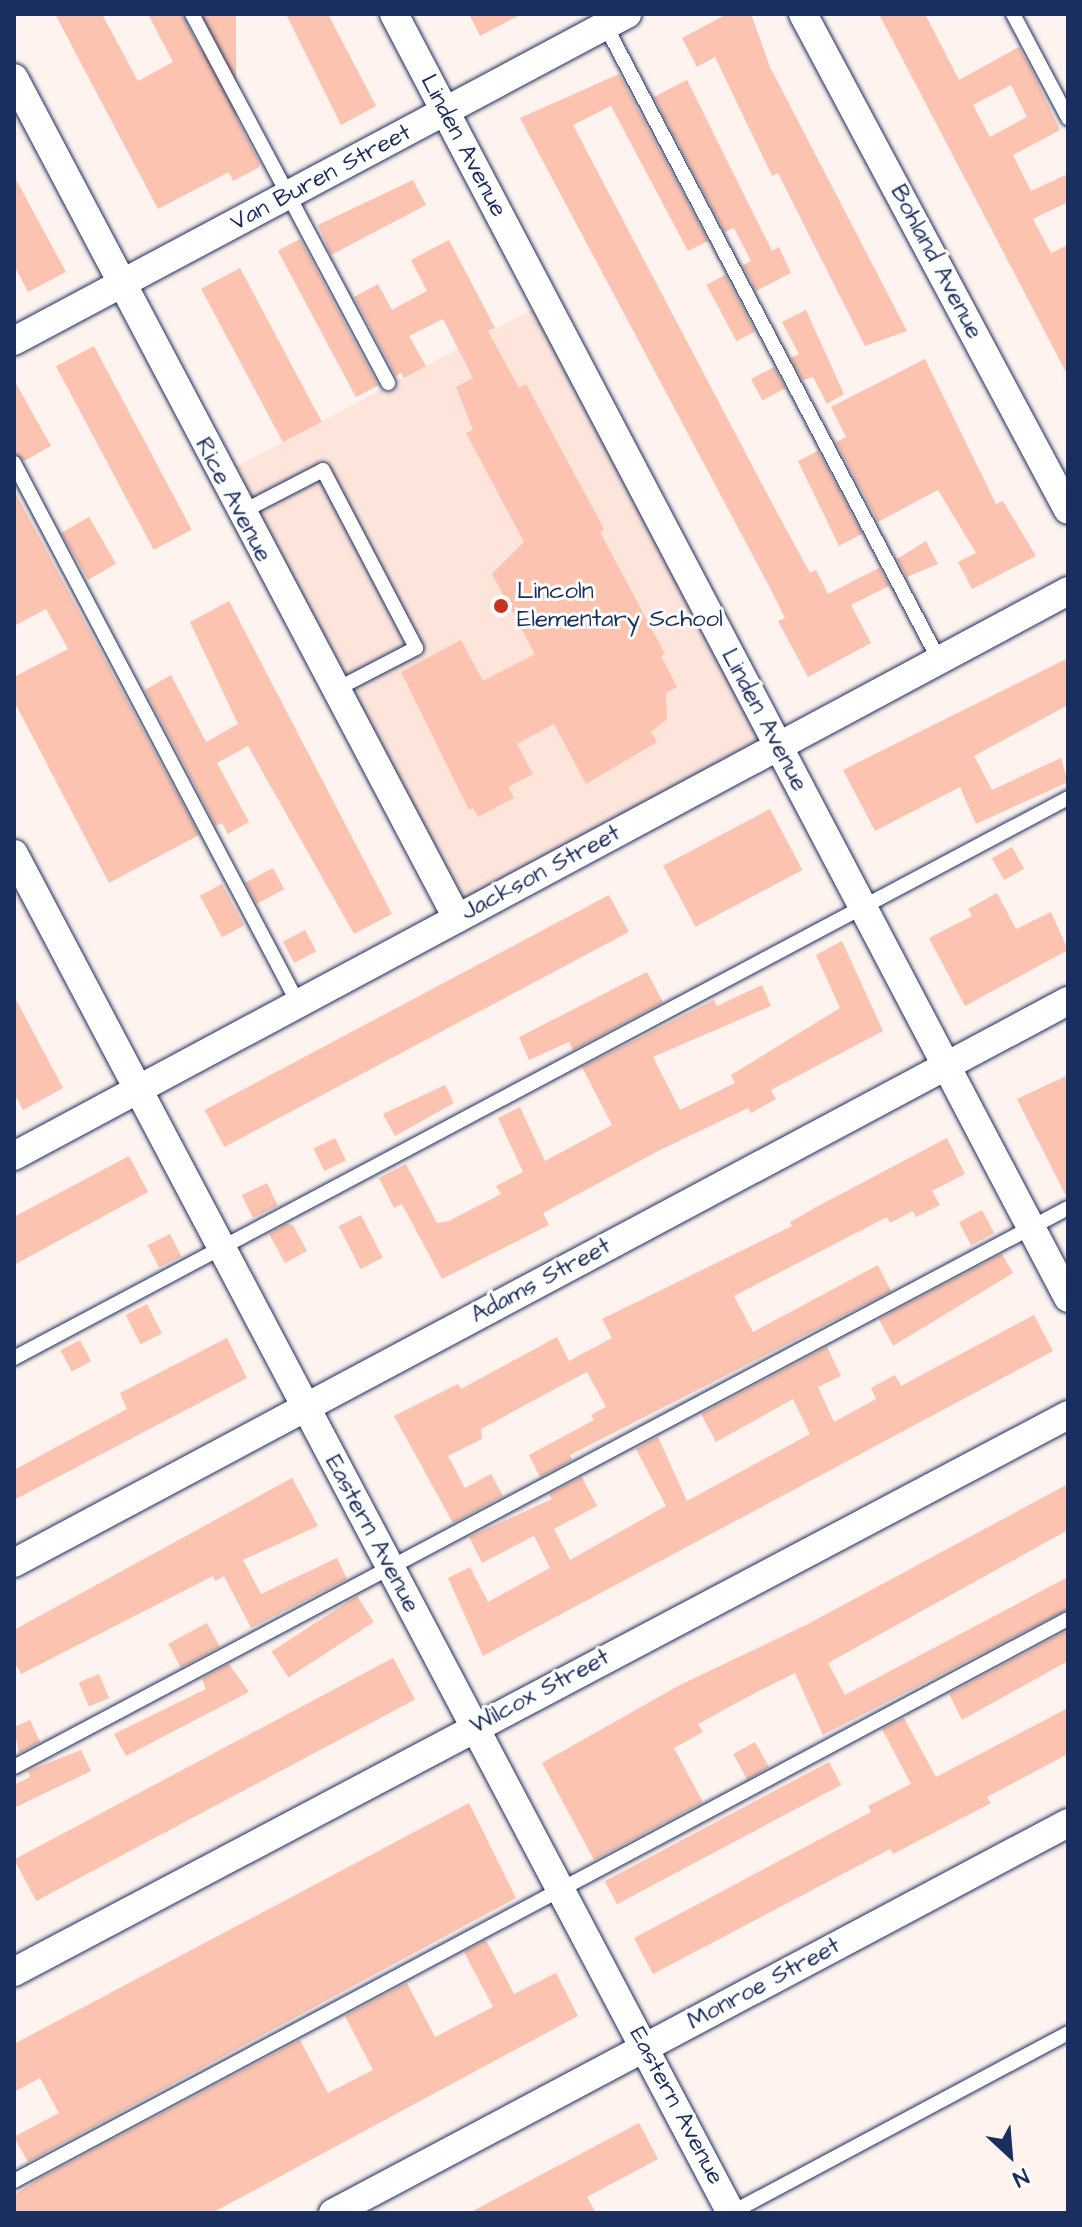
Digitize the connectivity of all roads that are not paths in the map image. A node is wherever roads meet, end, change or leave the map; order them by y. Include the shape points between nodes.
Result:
1 (192, 14) edge
2 (394, 14) edge
3 (803, 14) edge
4 (1013, 14) edge
5 (611, 18) edge
6 (14, 78) edge
7 (445, 111) junction
8 (1068, 118) edge
9 (288, 195) junction
10 (119, 285) junction
11 (14, 341) edge
12 (388, 383) dead end
13 (14, 463) edge
14 (1068, 510) edge
15 (240, 513) junction
16 (1068, 591) edge
17 (939, 660) junction
18 (335, 690) junction
19 (778, 746) junction
20 (1068, 798) edge
21 (14, 854) edge
22 (863, 906) junction
23 (457, 918) junction
24 (1068, 1001) edge
25 (298, 1003) junction
26 (946, 1065) junction
27 (137, 1090) junction
28 (14, 1156) edge
29 (1068, 1208) edge
30 (1031, 1227) junction
31 (220, 1248) junction
32 (1068, 1298) edge
33 (14, 1358) edge
34 (305, 1407) junction
35 (1068, 1415) edge
36 (14, 1563) edge
37 (389, 1566) junction
38 (1068, 1619) edge
39 (475, 1727) junction
40 (14, 1767) edge
41 (1068, 1823) edge
42 (560, 1887) junction
43 (14, 1972) edge
44 (1068, 2033) edge
45 (645, 2047) junction
46 (14, 2181) edge
47 (333, 2213) edge
48 (731, 2213) edge

1 - 9 lane
2 - 7 street, Linden Avenue
3 - 14 street, Bohland Avenue
4 - 8 lane
5 - 7 street, Van Buren Street
5 - 17 lane
6 - 10 street, Rice Avenue
7 - 9 street, Van Buren Street
7 - 19 street, Linden Avenue
9 - 10 street, Van Buren Street
9 - 12 lane
10 - 11 street, Van Buren Street
10 - 15 street, Rice Avenue
13 - 25 lane
15 - 18 street, Rice Avenue
15 - 18 lane via 323,470 416,648
16 - 17 street, Jackson Street
17 - 19 street, Jackson Street
18 - 23 street, Rice Avenue
19 - 22 street, Linden Avenue
19 - 23 street, Jackson Street
20 - 22 lane
21 - 27 street, Eastern Avenue
22 - 26 street, Linden Avenue
22 - 31 lane
23 - 25 street, Jackson Street
24 - 26 street, Adams Street
25 - 27 street, Jackson Street
26 - 30 street, Linden Avenue
26 - 34 street, Adams Street
27 - 28 street, Jackson Street
27 - 31 street, Eastern Avenue
29 - 30 lane
30 - 32 street, Linden Avenue
30 - 37 lane
31 - 33 lane
31 - 34 street, Eastern Avenue
34 - 36 street, Adams Street
34 - 37 street, Eastern Avenue
35 - 39 street, Wilcox Street
37 - 39 street, Eastern Avenue
37 - 40 lane
38 - 42 lane
39 - 42 street, Eastern Avenue
39 - 43 street, Wilcox Street
41 - 45 street, Monroe Street
42 - 45 street, Eastern Avenue
42 - 46 lane
44 - 48 lane
45 - 47 street, Monroe Street
45 - 48 street, Eastern Avenue

